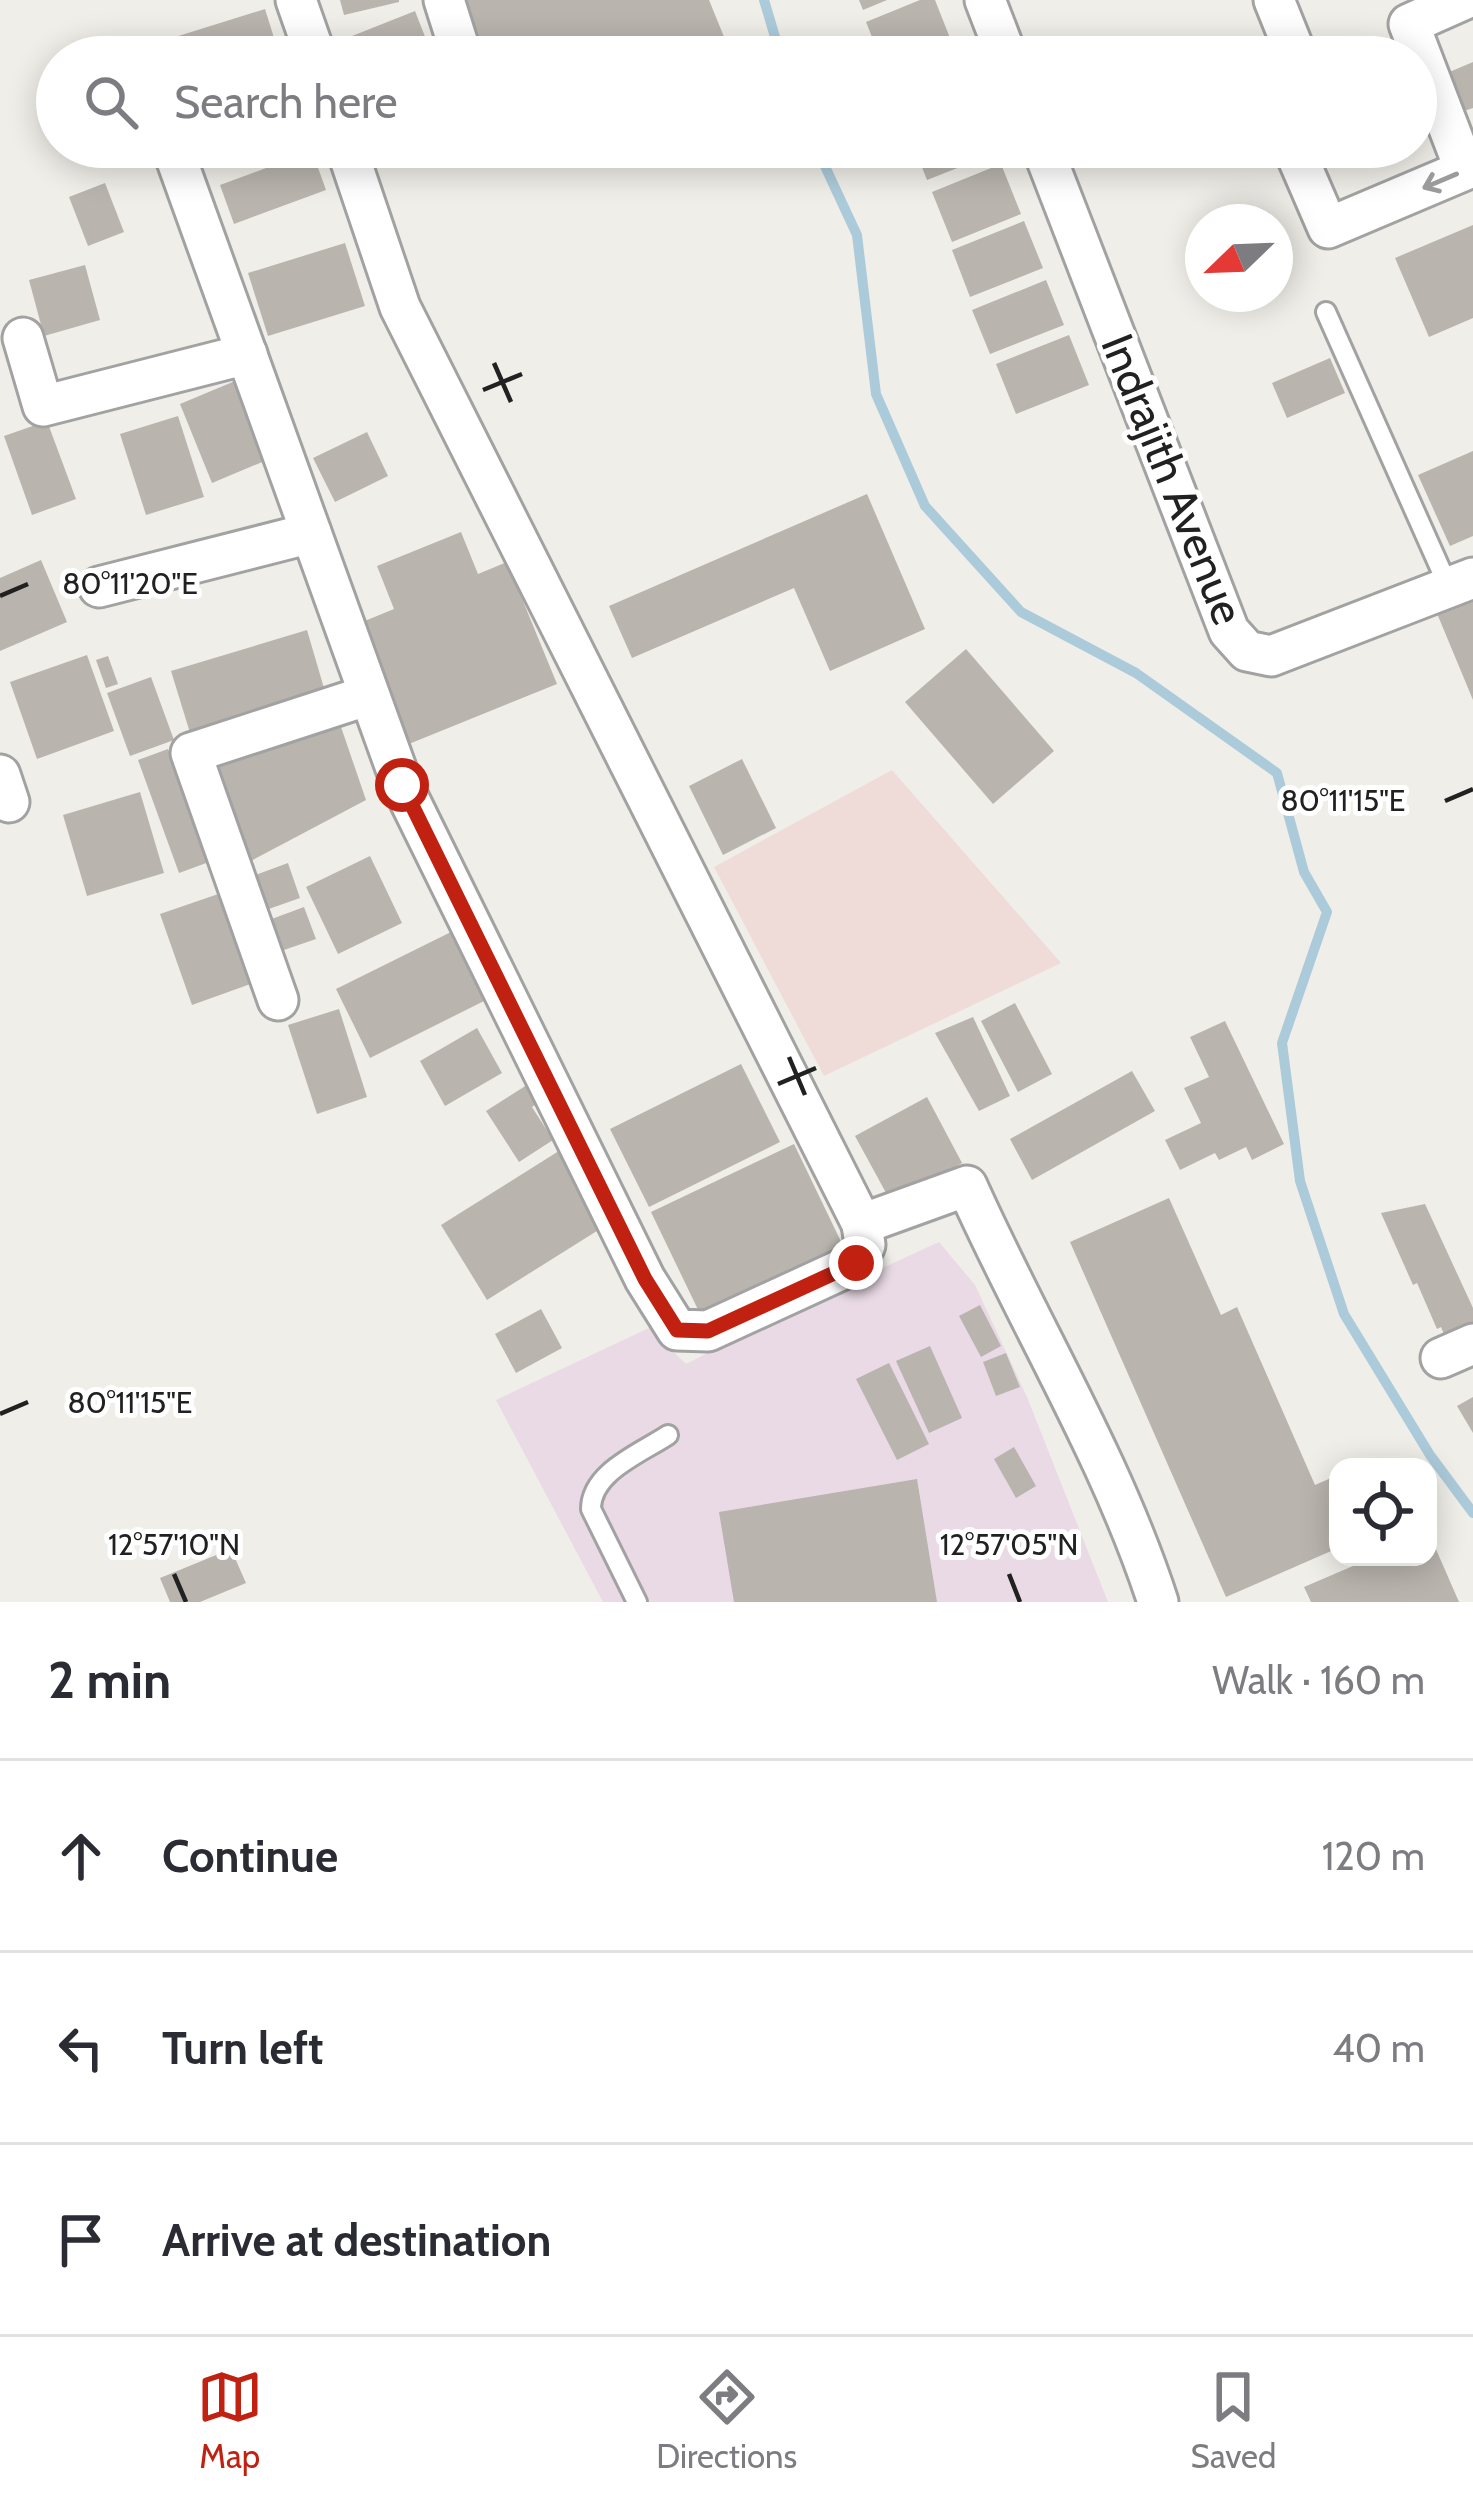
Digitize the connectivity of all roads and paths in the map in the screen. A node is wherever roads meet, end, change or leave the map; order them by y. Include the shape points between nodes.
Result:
1 (296, 0) edge
2 (444, 0) edge
3 (985, 0) edge
4 (1274, 0) edge
5 (1463, 0) edge
6 (309, 36) edge
7 (455, 36) edge
8 (999, 36) edge
9 (1289, 36) edge
10 (1413, 36) edge
11 (1437, 98) edge
12 (180, 168) edge
13 (353, 168) edge
14 (1050, 168) edge
15 (1302, 168) edge
16 (1326, 312) dead end
17 (23, 338) dead end
18 (247, 354) junction
19 (311, 533) junction
20 (1461, 583) edge
21 (98, 587) dead end
22 (369, 695) junction
23 (278, 1000) dead end
24 (862, 1224) junction
25 (668, 1435) dead end
26 (637, 1602) edge
27 (1158, 1602) edge

1 - 6 street
2 - 7 street
3 - 8 street
4 - 9 street
5 -> 10 street via 1408,24
11 -> 15 street via 1465,170 1328,228
12 - 18 street
13 - 24 street via 400,307
14 - 20 street, Indrajith Avenue via 1229,631 1247,651 1271,656
16 - 20 lane
17 - 18 street via 43,406
18 - 19 street
19 - 21 street
19 - 22 street
22 - 23 street via 191,753
22 - 24 street via 402,785 677,1330 708,1331 856,1263 865,1245
24 - 27 street via 967,1186 1134,1528
25 - 26 lane via 604,1477 591,1495

